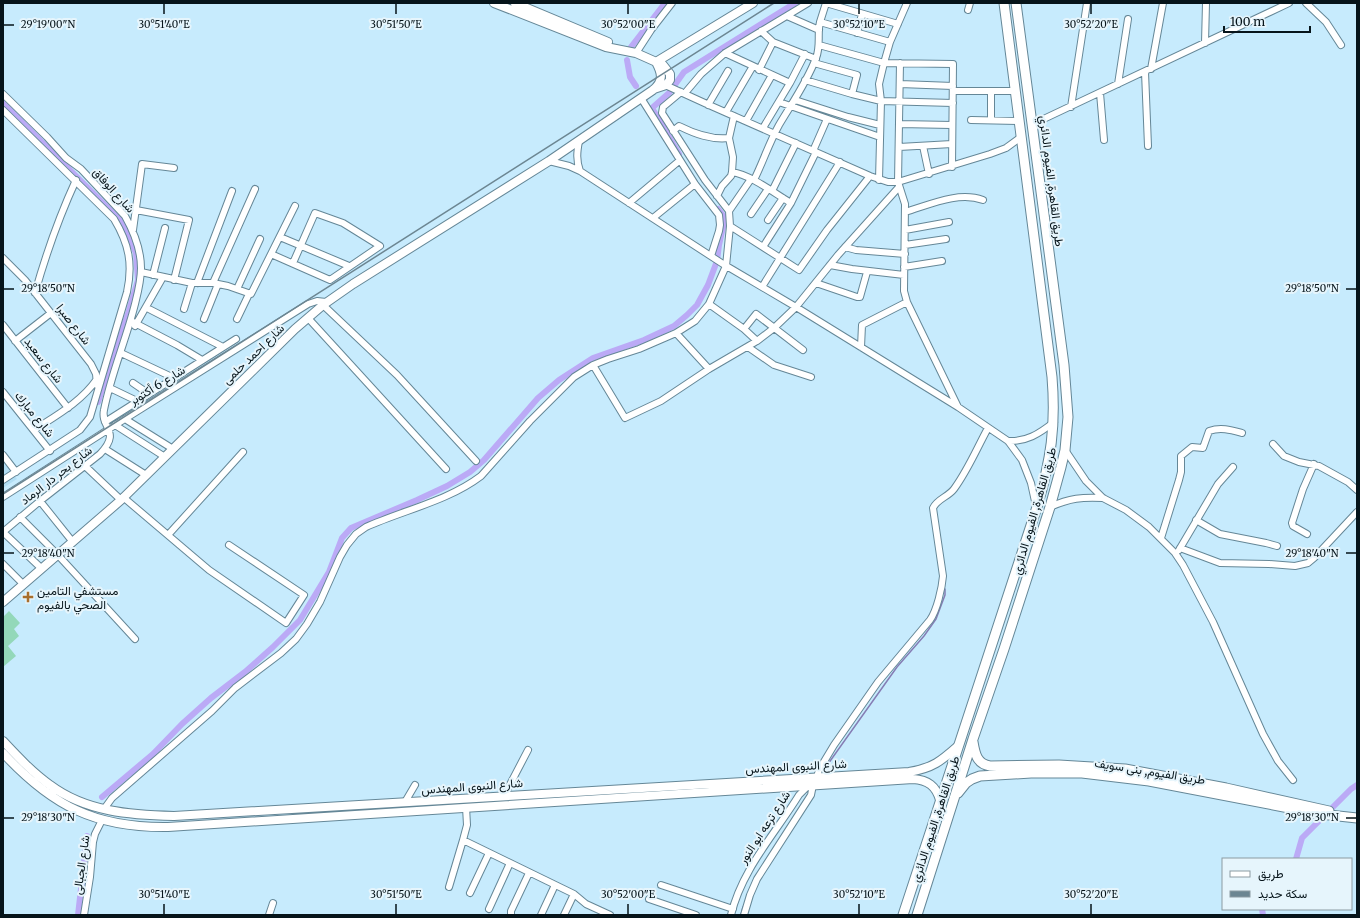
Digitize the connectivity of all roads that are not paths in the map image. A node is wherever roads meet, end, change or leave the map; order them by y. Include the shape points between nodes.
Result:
1 (494, 3) edge
2 (515, 3) edge
3 (672, 3) edge
4 (753, 3) edge
5 (808, 3) edge
6 (826, 3) edge
7 (907, 3) edge
8 (970, 3) edge
9 (1004, 3) edge
10 (1016, 3) edge
11 (1087, 3) edge
12 (1163, 3) edge
13 (1206, 3) edge
14 (1289, 3) edge
15 (1306, 3) edge
16 (968, 10) dead end
17 (862, 14) junction
18 (787, 16) junction
19 (1128, 19) dead end
20 (820, 22) junction
21 (898, 24) junction
22 (818, 30) junction
23 (761, 32) junction
24 (857, 33) junction
25 (774, 42) junction
26 (890, 42) junction
27 (1205, 43) junction
28 (819, 45) junction
29 (1341, 45) dead end
30 (621, 50) junction
31 (636, 53) junction
32 (725, 53) junction
33 (804, 54) junction
34 (815, 61) junction
35 (656, 62) junction
36 (884, 63) junction
37 (900, 63) junction
38 (752, 66) junction
39 (759, 70) junction
40 (1148, 70) junction
41 (728, 71) dead end
42 (772, 75) junction
43 (805, 80) junction
44 (790, 83) junction
45 (900, 84) junction
46 (1118, 84) junction
47 (666, 85) junction
48 (953, 88) junction
49 (991, 91) junction
50 (1015, 91) junction
51 (681, 92) junction
52 (1100, 93) junction
53 (3, 94) edge
54 (852, 94) junction
55 (641, 98) junction
56 (795, 100) junction
57 (881, 100) junction
58 (779, 102) junction
59 (899, 102) junction
60 (953, 103) junction
61 (708, 105) junction
62 (791, 107) junction
63 (1071, 107) junction
64 (3, 110) edge
65 (726, 112) junction
66 (734, 116) junction
67 (827, 119) junction
68 (971, 120) dead end
69 (991, 120) junction
70 (1019, 120) junction
71 (746, 121) junction
72 (899, 124) junction
73 (1033, 124) junction
74 (880, 125) junction
75 (952, 125) junction
76 (763, 128) junction
77 (673, 131) junction
78 (775, 134) junction
79 (880, 137) junction
80 (1021, 137) junction
81 (729, 138) junction
82 (1104, 140) dead end
83 (579, 141) junction
84 (796, 143) junction
85 (952, 144) junction
86 (923, 146) junction
87 (1148, 146) dead end
88 (899, 147) junction
89 (814, 151) junction
90 (549, 161) junction
91 (679, 161) junction
92 (840, 162) junction
93 (952, 167) junction
94 (174, 168) dead end
95 (580, 171) junction
96 (732, 172) junction
97 (929, 174) junction
98 (870, 176) junction
99 (76, 180) junction
100 (752, 180) junction
101 (879, 180) junction
102 (695, 184) junction
103 (899, 185) junction
104 (255, 189) dead end
105 (770, 190) junction
106 (232, 191) dead end
107 (717, 196) junction
108 (783, 198) junction
109 (983, 200) dead end
110 (629, 203) junction
111 (791, 203) junction
112 (295, 206) dead end
113 (136, 210) junction
114 (729, 211) junction
115 (905, 212) junction
116 (751, 214) dead end
117 (654, 218) junction
118 (768, 220) dead end
119 (949, 222) dead end
120 (730, 226) junction
121 (165, 228) dead end
122 (905, 230) junction
123 (132, 231) junction
124 (280, 237) junction
125 (260, 239) dead end
126 (946, 239) dead end
127 (905, 245) junction
128 (300, 246) junction
129 (763, 247) junction
130 (846, 248) junction
131 (271, 254) junction
132 (905, 254) junction
133 (712, 257) junction
134 (3, 258) edge
135 (780, 258) junction
136 (942, 261) dead end
137 (292, 263) junction
138 (724, 265) junction
139 (830, 265) junction
140 (349, 266) junction
141 (904, 267) junction
142 (1051, 267) junction
143 (1038, 269) junction
144 (141, 272) junction
145 (867, 272) junction
146 (153, 275) junction
147 (904, 275) junction
148 (163, 277) junction
149 (174, 280) junction
150 (194, 283) junction
151 (216, 283) junction
152 (816, 283) junction
153 (762, 287) junction
154 (237, 289) junction
155 (35, 293) junction
156 (249, 294) junction
157 (907, 302) junction
158 (325, 304) junction
159 (709, 304) junction
160 (796, 307) junction
161 (147, 308) junction
162 (184, 309) dead end
163 (51, 313) junction
164 (237, 318) dead end
165 (308, 318) junction
166 (204, 319) dead end
167 (131, 321) junction
168 (3, 325) edge
169 (137, 325) junction
170 (774, 328) junction
171 (744, 330) junction
172 (676, 333) junction
173 (127, 334) junction
174 (236, 339) dead end
175 (15, 341) junction
176 (757, 341) junction
177 (223, 347) junction
178 (748, 347) junction
179 (861, 347) junction
180 (803, 350) dead end
181 (121, 353) junction
182 (202, 360) junction
183 (593, 365) junction
184 (709, 368) junction
185 (810, 377) dead end
186 (174, 378) junction
187 (97, 379) junction
188 (134, 383) dead end
189 (110, 388) junction
190 (3, 392) edge
191 (96, 393) junction
192 (149, 394) junction
193 (137, 401) junction
194 (94, 402) junction
195 (105, 404) junction
196 (958, 407) junction
197 (68, 408) junction
198 (125, 419) junction
199 (105, 422) junction
200 (1054, 422) junction
201 (112, 427) junction
202 (988, 428) junction
203 (34, 430) junction
204 (1242, 434) dead end
205 (1008, 441) junction
206 (1273, 444) dead end
207 (105, 449) junction
208 (173, 449) junction
209 (50, 450) junction
210 (1065, 450) junction
211 (243, 452) dead end
212 (3, 455) edge
213 (165, 457) junction
214 (476, 461) dead end
215 (1314, 464) junction
216 (85, 466) junction
217 (1233, 467) dead end
218 (446, 470) dead end
219 (16, 472) junction
220 (146, 475) junction
221 (3, 480) edge
222 (1357, 490) edge
223 (3, 497) edge
224 (1104, 498) junction
225 (122, 499) junction
226 (40, 501) junction
227 (1037, 507) junction
228 (1050, 507) junction
229 (1357, 512) edge
230 (20, 517) junction
231 (1196, 520) junction
232 (3, 532) edge
233 (168, 534) junction
234 (1307, 534) dead end
235 (1161, 538) junction
236 (72, 541) junction
237 (229, 544) dead end
238 (1277, 546) dead end
239 (1180, 548) junction
240 (57, 554) junction
241 (1175, 554) junction
242 (3, 564) edge
243 (41, 568) junction
244 (23, 584) junction
245 (3, 601) edge
246 (135, 639) dead end
247 (991, 645) junction
248 (1004, 649) junction
249 (973, 739) junction
250 (3, 741) edge
251 (958, 746) junction
252 (528, 750) dead end
253 (3, 753) edge
254 (817, 777) junction
255 (1293, 780) dead end
256 (813, 785) junction
257 (415, 786) dead end
258 (681, 789) junction
259 (956, 795) junction
260 (504, 796) junction
261 (940, 800) junction
262 (405, 802) junction
263 (466, 807) junction
264 (104, 809) junction
265 (246, 812) junction
266 (230, 813) junction
267 (1346, 817) junction
268 (1357, 818) edge
269 (102, 820) junction
270 (247, 822) junction
271 (231, 823) junction
272 (464, 840) junction
273 (489, 853) junction
274 (921, 856) junction
275 (934, 861) junction
276 (510, 864) junction
277 (529, 873) junction
278 (555, 885) junction
279 (661, 885) dead end
280 (449, 887) dead end
281 (470, 893) dead end
282 (574, 894) junction
283 (649, 899) dead end
284 (273, 904) dead end
285 (489, 909) dead end
286 (732, 912) edge
287 (84, 915) edge
288 (269, 915) edge
289 (511, 915) edge
290 (541, 915) edge
291 (564, 915) edge
292 (610, 915) edge
293 (696, 915) edge
294 (744, 915) edge
295 (903, 915) edge
296 (917, 915) edge

1 - 30 main road
2 - 30 main road via 609,42
3 - 31 street
4 - 35 main road
5 - 18 street
6 - 17 street
6 - 20 street
7 - 21 street
8 - 16 street
9 - 50 highway, طريق القاهرة, الفيوم الدائري
10 - 73 highway, طريق القاهرة, الفيوم الدائري
11 - 63 street
12 - 40 street
13 - 27 street
14 - 27 street
15 - 29 street via 1326,22
17 - 21 street
17 - 24 street
18 - 22 street
18 - 23 street
19 - 46 street
20 - 22 street
20 - 24 street
21 - 26 street
22 - 28 street
23 - 25 street
23 - 32 street
24 - 26 street
25 - 33 street
25 - 39 street
26 - 36 street
27 - 40 street
28 - 34 street
28 - 36 street
30 - 31 main road
31 - 35 main road
32 - 38 street
32 - 51 street
33 - 34 street
33 - 44 street
34 - 43 street
34 - 54 street via 857,75
35 - 47 main road via 665,66 670,74 670,80
36 - 37 street
36 - 57 street via 879,84
37 - 45 street
37 - 48 street via 953,64
38 - 39 street
38 - 65 street
39 - 42 street
40 - 46 street
40 - 87 street
41 - 61 street
42 - 44 street
42 - 71 street
43 - 54 street
43 - 56 street
44 - 58 street
45 - 48 street
45 - 59 street
46 - 52 street
47 - 51 street
47 - 55 main road, شارع احمد حلمى
48 - 49 street
48 - 60 street
49 - 50 street
49 - 69 street
50 - 70 highway, طريق القاهرة, الفيوم الدائري
51 - 61 street
51 - 77 street via 662,110
52 - 63 street
52 - 82 street
53 - 123 street, شارع الوفاق via 115,205 125,216
54 - 57 street
55 - 83 main road, شارع احمد حلمى
55 - 91 street
56 - 62 street
56 - 74 street
57 - 59 street
57 - 74 street
58 - 62 street
58 - 76 street
59 - 60 street
59 - 72 street
60 - 75 street
61 - 65 street
62 - 67 street
62 - 78 street
63 - 73 street
64 - 99 street, شارع الوفاق
65 - 66 street
66 - 71 street
66 - 81 street
67 - 79 street
67 - 89 street
68 - 69 street
69 - 70 street
70 - 80 highway, طريق القاهرة, الفيوم الدائري
71 - 76 street
72 - 75 street
72 - 88 street
73 - 142 highway, طريق القاهرة, الفيوم الدائري
74 - 79 street
75 - 85 street
76 - 78 street
77 - 81 street via 679,126 707,137
77 - 107 street
78 - 84 street
78 - 100 street
79 - 101 street
80 - 93 street via 1006,148
80 - 143 highway, طريق القاهرة, الفيوم الدائري
81 - 96 street via 733,157
83 - 90 main road, شارع احمد حلمى
83 - 95 street via 576,155
84 - 89 street
84 - 105 street
85 - 86 street
85 - 93 street
86 - 88 street
86 - 97 street
88 - 103 street
89 - 92 street
89 - 111 street
90 - 95 street
90 - 158 main road, شارع احمد حلمى
91 - 102 street
91 - 110 street
92 - 98 street
92 - 135 street
93 - 97 street
94 - 113 street via 142,164
95 - 110 street
96 - 100 street
96 - 107 street
97 - 103 street
98 - 101 street
98 - 135 street via 799,270
99 - 155 street via 47,251
99 - 191 street, شارع الوفاق via 114,219 129,254 127,292
100 - 105 street
100 - 114 street
101 - 103 street
102 - 117 street
102 - 133 street via 719,215 720,225
103 - 115 street
103 - 130 street
104 - 151 street
105 - 108 street
105 - 116 street
106 - 150 street
107 - 114 street
108 - 111 street
108 - 118 street
109 - 115 street via 973,196 952,198
110 - 117 street
111 - 129 street
112 - 124 street
113 - 123 street
113 - 149 street via 189,220
114 - 120 street
115 - 122 street
117 - 133 street
119 - 122 street
120 - 129 street
120 - 138 street
121 - 146 street
122 - 127 street
123 - 144 street, شارع الوفاق via 140,253
124 - 128 street
124 - 131 street
125 - 154 street
126 - 127 street
127 - 132 street
128 - 137 street
128 - 140 street
128 - 140 street via 315,213 343,223 380,246
129 - 135 street
130 - 132 street
130 - 139 street
131 - 137 street
131 - 156 street
132 - 141 street
133 - 138 street
134 - 155 street, شارع صبرا
135 - 153 street
136 - 141 street
137 - 140 street via 330,280
138 - 153 street
138 - 159 street
139 - 145 street
139 - 152 street
141 - 147 street
142 - 143 highway
142 - 210 highway, طريق القاهرة, الفيوم الدائري via 1068,403
143 - 200 highway, طريق القاهرة, الفيوم الدائري via 1052,377
144 - 146 street
144 - 167 street, شارع الوفاق
145 - 147 street
145 - 152 street via 860,297
146 - 148 street
147 - 157 street
148 - 149 street
148 - 161 street
149 - 150 street
150 - 151 street
150 - 162 street
151 - 154 street
151 - 166 street
152 - 160 street
153 - 160 street
154 - 156 street
155 - 163 street, شارع صبرا
156 - 164 street
157 - 179 street via 862,325
157 - 196 street
158 - 165 main road, شارع احمد حلمى
158 - 198 street, شارع 6 أكتوبر via 317,301 308,304
158 - 214 street
159 - 171 street
159 - 172 street via 695,321
160 - 170 street
160 - 179 street
161 - 169 street
161 - 177 street
163 - 175 street
163 - 187 street, شارع صبرا via 91,364
165 - 208 main road, شارع احمد حلمى
165 - 218 street
167 - 169 street
167 - 173 street, شارع الوفاق
168 - 175 street, شارع سعيد
169 - 173 street
169 - 182 street
170 - 171 street via 756,314
170 - 176 street
170 - 180 street
171 - 176 street
172 - 183 street via 639,350
172 - 184 street
173 - 181 street, شارع الوفاق
174 - 177 street, شارع 6 أكتوبر
175 - 197 street, شارع سعيد
176 - 178 street
177 - 182 street, شارع 6 أكتوبر
178 - 184 street
178 - 185 street via 774,365
179 - 196 street
181 - 186 street
181 - 189 street, شارع الوفاق
182 - 186 street, شارع 6 أكتوبر
183 - 184 street via 625,418 661,401
183 - 264 street via 561,389 472,483 377,522 356,534 340,557 320,602 296,639 235,688 116,794
186 - 192 street, شارع 6 أكتوبر
187 - 191 street, شارع صبرا
187 - 197 street via 86,393
188 - 192 street
189 - 193 street
189 - 195 street, شارع الوفاق
190 - 203 street, شارع مبارك
191 - 194 street, شارع الوفاق
192 - 193 street, شارع 6 أكتوبر
193 - 199 street, شارع 6 أكتوبر
194 - 195 street
194 - 209 street, شارع الوفاق via 90,417 80,430
195 - 199 street, شارع الوفاق via 102,415
196 - 202 street
197 - 203 street
198 - 201 street, شارع 6 أكتوبر
198 - 208 street
199 - 201 street
200 - 205 street via 1030,438
200 - 227 highway, طريق القاهرة, الفيوم الدائري via 1048,464
201 - 207 street, شارع بحر دار الرماد
201 - 213 street
201 - 223 street, شارع 6 أكتوبر
202 - 205 street
202 - 254 street via 952,491 933,508 943,576 934,613 865,700 834,745
203 - 209 street, شارع مبارك
204 - 235 street via 1215,429 1210,431 1203,448 1192,447 1181,456 1179,480
205 - 227 street via 1022,460
206 - 215 street via 1284,456
207 - 216 street, شارع بحر دار الرماد
207 - 220 street
208 - 213 main road, شارع احمد حلمى
209 - 219 street, شارع الوفاق
210 - 224 street via 1080,473
210 - 228 highway, طريق القاهرة, الفيوم الدائري
211 - 233 street
212 - 219 street
213 - 220 main road, شارع احمد حلمى
215 - 222 street
215 - 234 street via 1292,523
216 - 225 street
216 - 226 street, شارع بحر دار الرماد
217 - 231 street via 1218,484
219 - 221 street, شارع الوفاق
220 - 225 main road, شارع احمد حلمى
224 - 228 street via 1078,498
224 - 235 street via 1126,510
225 - 233 street
225 - 236 main road, شارع احمد حلمى
226 - 230 street, شارع بحر دار الرماد
226 - 236 street
227 - 247 highway, طريق القاهرة, الفيوم الدائري
228 - 248 highway, طريق القاهرة, الفيوم الدائري
229 - 239 street via 1314,558 1302,565 1220,563
230 - 232 street, شارع بحر دار الرماد
230 - 240 street
231 - 238 street via 1220,534
231 - 239 street
232 - 243 street
233 - 237 street via 209,570 286,623 304,595
235 - 241 street
236 - 240 main road, شارع احمد حلمى
239 - 241 street
240 - 243 main road, شارع احمد حلمى
240 - 246 street
241 - 255 street via 1214,622 1262,734
242 - 244 street
243 - 244 main road, شارع احمد حلمى
244 - 245 main road, شارع احمد حلمى
247 - 248 highway
247 - 251 highway, طريق القاهرة, الفيوم الدائري
248 - 249 highway, طريق القاهرة, الفيوم الدائري
249 - 259 highway, طريق القاهرة, الفيوم الدائري
249 - 267 highway, طريق الفيوم, بنى سويف via 977,759 985,765 1104,767 1151,773 1322,808
250 - 264 main road, شارع النبوى المهندس via 51,786 80,802
251 - 254 main road, شارع النبوى المهندس via 940,761 922,770
251 - 261 highway, طريق القاهرة, الفيوم الدائري
252 - 260 street
253 - 269 main road, شارع النبوى المهندس via 32,782 53,798
254 - 256 main road
254 - 258 main road, شارع النبوى المهندس
256 - 258 main road, شارع النبوى المهندس
256 - 261 main road, شارع النبوى المهندس via 920,780 932,784
256 - 286 street, شارع ترعه ابو النور via 801,792 756,858 738,891
256 - 294 street, شارع ترعه ابو النور via 811,795 757,879
257 - 262 street
258 - 260 main road, شارع النبوى المهندس
258 - 263 main road, شارع النبوى المهندس
259 - 267 highway, طريق الفيوم, بنى سويف via 966,783 980,776 1082,773 1149,781
259 - 275 highway, طريق القاهرة, الفيوم الدائري
260 - 262 main road, شارع النبوى المهندس
261 - 274 highway, طريق القاهرة, الفيوم الدائري
262 - 265 main road, شارع النبوى المهندس
263 - 270 main road, شارع النبوى المهندس
263 - 272 street via 467,825
264 - 266 main road, شارع النبوى المهندس via 143,815 174,816
265 - 266 main road, شارع النبوى المهندس
265 - 270 main road
266 - 271 main road
267 - 268 highway, طريق الفيوم, بنى سويف
269 - 271 main road, شارع النبوى المهندس via 148,827
269 - 287 street, شارع الجبالى via 94,838
270 - 271 main road, شارع النبوى المهندس
272 - 273 street
272 - 280 street
273 - 276 street
273 - 281 street
274 - 275 highway
274 - 295 highway, طريق القاهرة, الفيوم الدائري
275 - 296 highway, طريق القاهرة, الفيوم الدائري
276 - 277 street
276 - 285 street
277 - 278 street
277 - 289 street
278 - 282 street
278 - 290 street
279 - 286 street
282 - 291 street
282 - 292 street via 586,904
283 - 293 street
284 - 288 street

